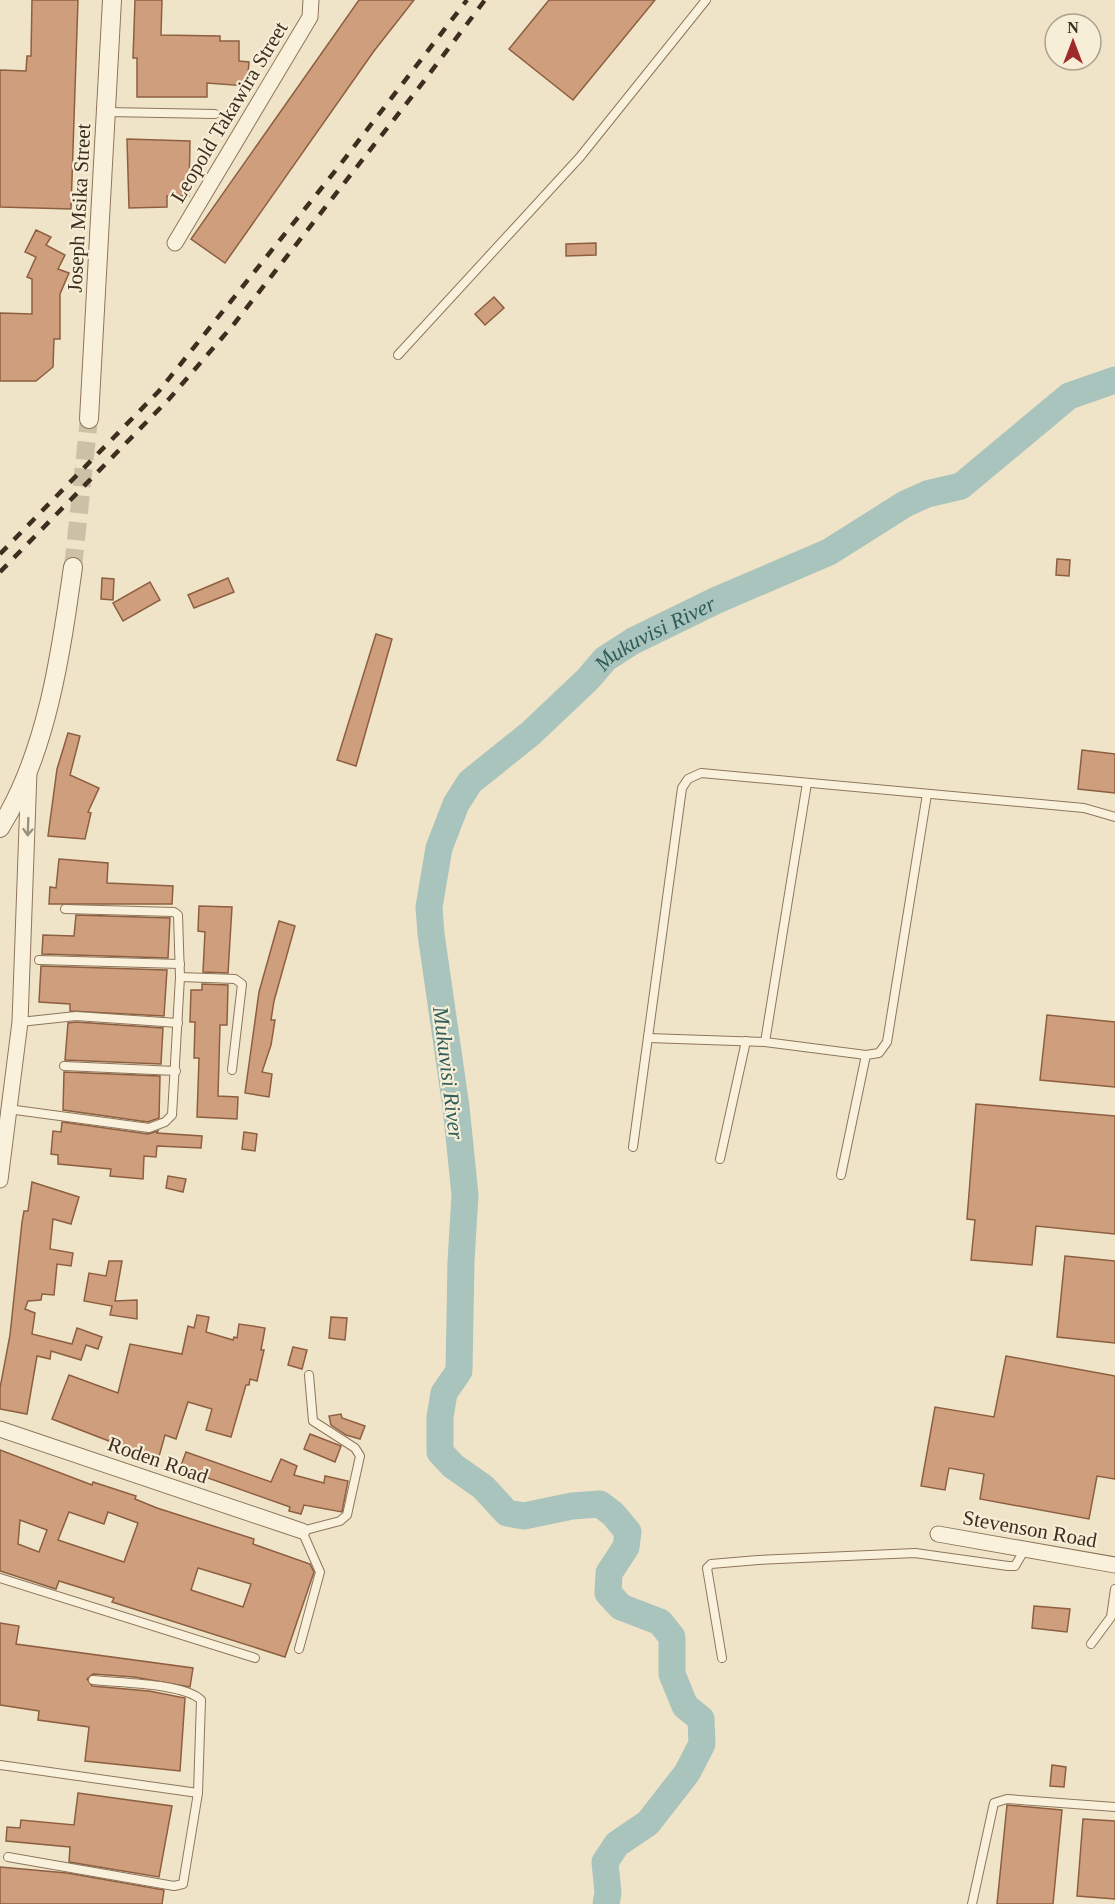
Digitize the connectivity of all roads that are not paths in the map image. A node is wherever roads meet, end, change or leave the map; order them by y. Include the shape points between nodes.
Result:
1 (112, 0) edge
2 (312, 0) edge
3 (706, 0) edge
4 (107, 112) junction
5 (215, 114) dead end
6 (175, 243) dead end
7 (398, 355) dead end
8 (89, 419) tunnel mouth
9 (73, 567) tunnel mouth
10 (29, 768) junction
11 (807, 783) junction
12 (927, 794) junction
13 (1115, 818) edge
14 (0, 828) edge
15 (66, 909) dead end
16 (39, 960) dead end
17 (180, 964) junction
18 (180, 976) junction
19 (20, 1022) junction
20 (178, 1023) junction
21 (648, 1038) junction
22 (746, 1041) junction
23 (765, 1042) junction
24 (866, 1055) junction
25 (64, 1066) dead end
26 (176, 1071) junction
27 (232, 1071) dead end
28 (8, 1109) junction
29 (3, 1125) edge
30 (633, 1147) dead end
31 (720, 1160) dead end
32 (841, 1175) dead end
33 (0, 1180) edge
34 (309, 1375) dead end
35 (0, 1428) edge
36 (302, 1531) junction
37 (938, 1534) dead end
38 (1025, 1549) junction
39 (1115, 1565) edge
40 (0, 1578) edge
41 (1115, 1589) edge
42 (1091, 1644) dead end
43 (299, 1649) dead end
44 (255, 1658) dead end
45 (722, 1658) dead end
46 (93, 1680) dead end
47 (0, 1765) edge
48 (198, 1793) junction
49 (1115, 1807) edge
50 (8, 1857) dead end
51 (972, 1904) edge

1 - 4 street, Joseph Msika Street
2 - 6 street, Leopold Takawira Street via 310,17
3 - 7 lane via 580,157
4 - 5 lane
4 - 8 street, Joseph Msika Street
9 - 10 street via 60,661
10 - 14 street
10 -> 19 street
11 - 12 lane
11 - 21 lane via 701,773 688,779 682,788
11 - 23 lane
12 - 13 lane via 1084,808
12 - 24 lane via 887,1042 879,1053
15 - 17 lane via 174,912 180,919
16 - 17 lane
17 - 18 lane
18 - 20 lane
18 - 27 lane via 235,979 242,984
19 - 20 lane via 76,1016
19 - 28 street
20 - 26 lane
21 - 22 lane
21 - 30 lane
22 - 23 lane
22 - 31 lane
23 - 24 lane
24 - 32 lane
25 - 26 lane
26 - 28 lane via 172,1115 149,1128
28 - 29 street
29 - 33 street
34 - 36 lane via 313,1421 360,1456 347,1515 340,1521
35 - 36 street, Roden Road
36 - 43 lane via 320,1572
37 - 38 street, Stevenson Road
38 - 39 street, Stevenson Road
38 - 45 lane via 1015,1566 915,1553 711,1564 707,1568
40 - 44 lane
41 - 42 lane via 1111,1617
46 - 48 lane via 174,1689 201,1700
47 - 48 lane
48 - 50 lane via 183,1884 174,1886
49 - 51 lane via 1007,1799 994,1803

